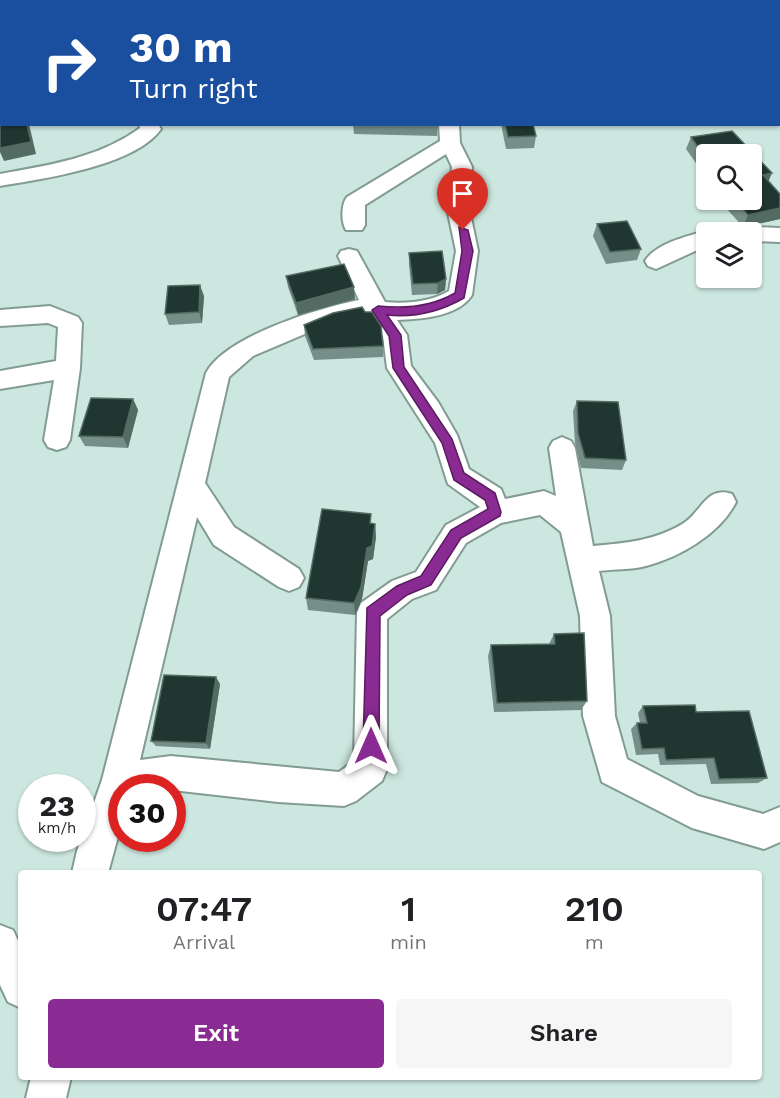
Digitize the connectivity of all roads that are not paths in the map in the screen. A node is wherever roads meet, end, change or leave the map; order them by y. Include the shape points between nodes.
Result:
1 (149, 126) edge
2 (449, 134) edge
3 (0, 180) edge
4 (354, 225) dead end
5 (762, 234) edge
6 (780, 235) edge
7 (696, 241) edge
8 (349, 256) dead end
9 (656, 261) dead end
10 (378, 310) junction
11 (0, 318) edge
12 (68, 368) junction
13 (0, 380) edge
14 (57, 440) dead end
15 (562, 448) dead end
16 (191, 484) junction
17 (722, 502) dead end
18 (495, 512) junction
19 (574, 526) junction
20 (582, 560) junction
21 (289, 578) dead end
22 (120, 774) edge
23 (164, 774) edge
24 (180, 774) edge
25 (186, 775) edge
26 (108, 811) edge
27 (780, 824) edge
28 (91, 870) edge
29 (0, 943) edge
30 (18, 982) edge
31 (50, 1080) edge
32 (46, 1098) edge

1 - 3 street via 151,129 133,145 83,163
2 - 4 street via 354,202
2 - 10 street via 462,167 458,208 467,251 460,295 441,306 399,312
5 - 6 street
7 - 9 street
8 - 10 street
10 - 16 street via 362,308 328,315 288,329 244,350 218,373
10 - 18 street via 395,335 399,368 448,442 459,476 491,497
11 - 12 street via 50,314 70,323
12 - 13 street
12 - 14 street
15 - 19 street
16 - 21 street via 224,536
16 - 22 street
17 - 20 street via 695,531 645,554
18 - 19 street via 544,503
18 - 25 street via 456,534 426,581 402,590 372,613 370,769 344,789
19 - 20 street
20 - 27 street via 595,616 599,716 614,770 692,812 764,832
23 - 24 street
26 - 28 street
29 - 30 street
31 - 32 street

